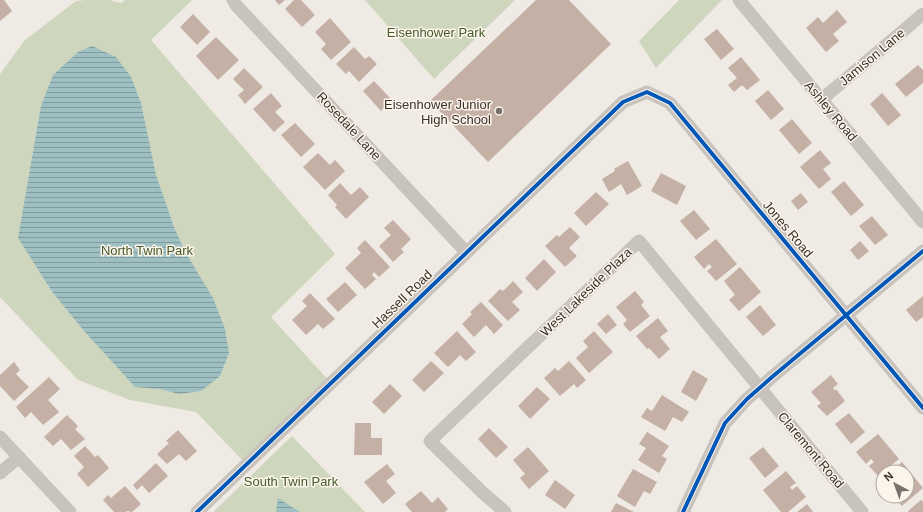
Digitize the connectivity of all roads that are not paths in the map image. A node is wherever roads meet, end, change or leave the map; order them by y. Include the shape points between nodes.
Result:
1 (233, 0) edge
2 (739, 0) edge
3 (923, 14) edge
4 (821, 100) junction
5 (623, 102) joint
6 (923, 222) edge
7 (923, 251) edge
8 (466, 252) junction
9 (847, 316) junction
10 (759, 388) junction
11 (923, 408) edge
12 (0, 437) edge
13 (19, 457) junction
14 (0, 473) edge
15 (70, 512) edge
16 (197, 512) edge
17 (505, 512) edge
18 (683, 512) edge
19 (862, 512) edge

1 - 8 street, Rosedale Lane
2 - 4 street, Ashley Road
3 - 4 street, Jamison Lane
4 - 6 street, Ashley Road
5 - 8 street, Hassell Road
5 - 9 street, Jones Road via 647,92 670,103
7 - 9 street
8 - 16 street, Hassell Road
9 - 10 street
9 - 11 street, Jones Road
10 - 17 street, West Lakeside Plaza via 639,241 430,441
10 - 18 street via 725,423
10 - 19 street, Claremont Road
12 - 13 street
13 - 14 street
13 - 15 street

